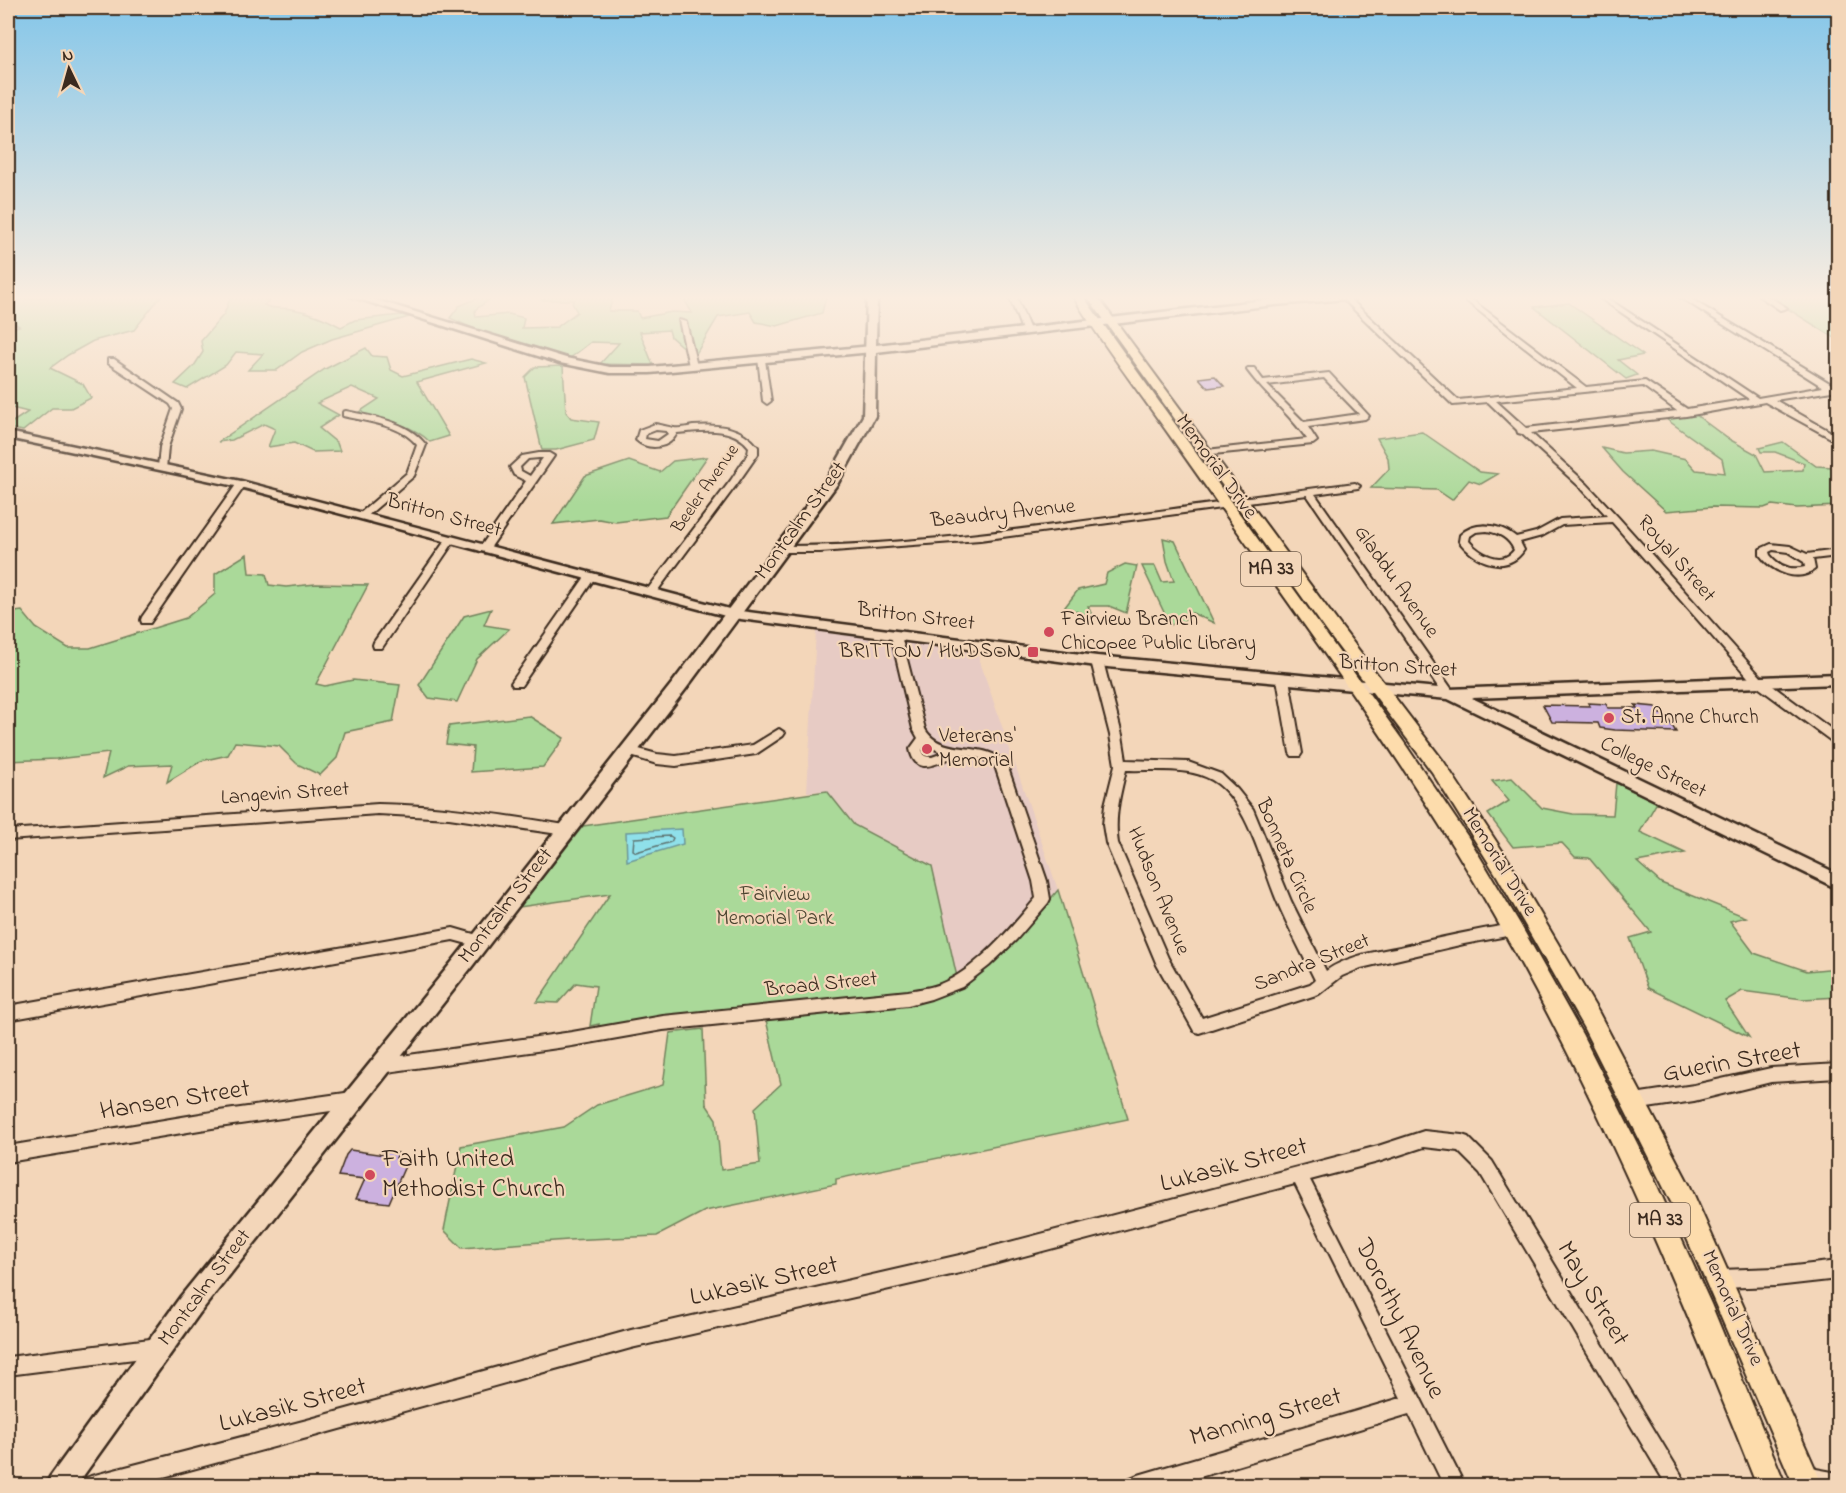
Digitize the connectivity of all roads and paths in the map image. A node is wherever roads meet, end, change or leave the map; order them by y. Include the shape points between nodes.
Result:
1 (118, 366) edge
2 (584, 366) edge
3 (693, 366) joint
4 (697, 366) edge
5 (762, 366) edge
6 (871, 366) edge
7 (1134, 366) edge
8 (1137, 366) edge
9 (1417, 366) edge
10 (1554, 366) edge
11 (1709, 366) edge
12 (1798, 366) edge
13 (1251, 370) dead end
14 (1262, 383) junction
15 (1583, 388) junction
16 (1835, 388) edge
17 (1489, 399) junction
18 (1762, 400) junction
19 (767, 401) dead end
20 (1686, 413) junction
21 (346, 414) dead end
22 (1302, 425) junction
23 (1521, 430) junction
24 (672, 431) dead end
25 (8, 435) edge
26 (1839, 440) edge
27 (1206, 453) junction
28 (163, 467) junction
29 (531, 480) dead end
30 (241, 484) junction
31 (1355, 486) dead end
32 (1310, 493) junction
33 (1233, 503) junction
34 (362, 516) junction
35 (1615, 519) junction
36 (450, 540) junction
37 (1515, 540) junction
38 (484, 549) junction
39 (783, 549) junction
40 (1839, 553) edge
41 (1805, 557) dead end
42 (591, 576) junction
43 (651, 592) junction
44 (733, 614) junction
45 (146, 620) dead end
46 (896, 636) junction
47 (378, 645) dead end
48 (1097, 660) junction
49 (1283, 679) junction
50 (1839, 679) edge
51 (1758, 681) junction
52 (517, 683) dead end
53 (1355, 686) junction
54 (1378, 688) junction
55 (1449, 694) junction
56 (778, 733) dead end
57 (924, 738) junction
58 (1839, 740) edge
59 (628, 751) junction
60 (956, 751) junction
61 (1296, 753) dead end
62 (1121, 765) junction
63 (565, 830) junction
64 (8, 835) edge
65 (1839, 882) edge
66 (1513, 930) junction
67 (479, 941) junction
68 (1323, 981) junction
69 (8, 1013) edge
70 (1199, 1026) joint
71 (379, 1066) junction
72 (1839, 1071) edge
73 (351, 1100) junction
74 (1634, 1102) junction
75 (1450, 1142) joint
76 (8, 1154) edge
77 (1299, 1175) junction
78 (1839, 1270) edge
79 (1720, 1280) junction
80 (159, 1347) junction
81 (8, 1366) edge
82 (1412, 1404) junction
83 (1807, 1481) edge
84 (1839, 1483) edge
85 (59, 1485) edge
86 (91, 1485) edge
87 (1135, 1485) edge
88 (1455, 1485) edge
89 (1678, 1485) edge
90 (1772, 1485) edge

1 - 28 street via 174,403 177,410 164,447
2 - 3 street via 636,371
3 - 4 street
5 - 19 street
6 - 39 main road, Montcalm Street via 866,423 833,480
7 - 33 main road, Memorial Drive / MA 33
8 - 27 main road, Memorial Drive / MA 33
9 - 17 street via 1456,403
10 - 15 street
11 - 18 street
12 - 16 street
13 - 14 street
14 - 22 street
14 - 22 street via 1326,375 1365,416
15 - 17 street
15 - 20 street via 1645,383
16 - 18 street
17 - 23 street, Royal Street
18 - 20 street
18 - 26 street
20 - 23 street
21 - 34 street via 385,423 418,439 422,445 411,474
22 - 27 street via 1313,441
23 - 35 street, Royal Street
24 - 43 street, Beeler Avenue via 733,431 747,437 754,447 734,482
25 - 28 street, Britton Street
27 - 33 main road, Memorial Drive / MA 33
28 - 30 street, Britton Street
29 - 38 street
30 - 34 street, Britton Street
30 - 45 street
31 - 32 street, Beaudry Avenue
32 - 33 street, Beaudry Avenue
32 - 55 street, Gladdu Avenue
33 - 39 street, Beaudry Avenue via 980,537
33 - 53 main road, Memorial Drive / MA 33
33 - 54 main road, Memorial Drive / MA 33
34 - 36 street, Britton Street
35 - 37 street via 1563,521 1539,534
35 - 51 street, Royal Street
36 - 38 street, Britton Street
36 - 47 street
37 - 37 street via 1498,530 1482,528 1469,530 1464,537 1475,553 1502,560 1519,552
38 - 42 street, Britton Street
39 - 44 main road, Montcalm Street
40 - 41 street
42 - 43 street, Britton Street
42 - 52 street
43 - 44 street, Britton Street
44 - 46 street, Britton Street
44 - 59 main road, Montcalm Street
46 - 48 street, Britton Street
46 - 57 street
48 - 49 street, Britton Street
48 - 62 street, Hudson Avenue
49 - 53 street, Britton Street
49 - 61 street
50 - 51 street, Britton Street
51 - 55 street, Britton Street
51 - 58 street, Royal Street
53 - 54 street, Britton Street
53 - 66 main road, Memorial Drive / MA 33
54 - 55 street, Britton Street
54 - 74 main road, Memorial Drive / MA 33 via 1438,767 1488,843 1561,966
55 - 65 street, College Street
56 - 59 street via 756,749 676,762
57 - 60 street
57 - 60 street via 916,749 920,760 930,762
59 - 63 main road, Montcalm Street
60 - 71 street, Broad Street via 998,759 1043,898 969,974 944,989 908,998 663,1023
62 - 68 street, Bonneta Circle via 1188,766 1217,777 1233,792 1247,809 1284,902
62 - 70 street, Hudson Avenue via 1111,805 1112,843 1162,961
63 - 64 street, Langevin Street via 410,808 378,808
63 - 67 main road, Montcalm Street
66 - 68 street, Sandra Street via 1360,962
66 - 90 main road, Memorial Drive / MA 33 via 1634,1164 1702,1313
67 - 69 street via 453,934
67 - 71 main road, Montcalm Street
68 - 70 street, Sandra Street via 1314,989
71 - 73 main road, Montcalm Street
72 - 74 street, Guerin Street via 1771,1075
73 - 76 street, Hansen Street
73 - 80 main road, Montcalm Street
74 - 79 main road, Memorial Drive / MA 33
75 - 77 street, Lukasik Street via 1424,1139
75 - 89 street, May Street via 1462,1143 1486,1167
77 - 82 street, Dorothy Avenue
77 - 86 street, Lukasik Street via 964,1263 631,1339
78 - 79 street
79 - 83 main road, Memorial Drive / MA 33
80 - 81 street
80 - 85 main road, Montcalm Street
82 - 87 street, Manning Street
82 - 88 street, Dorothy Avenue
83 - 84 street

